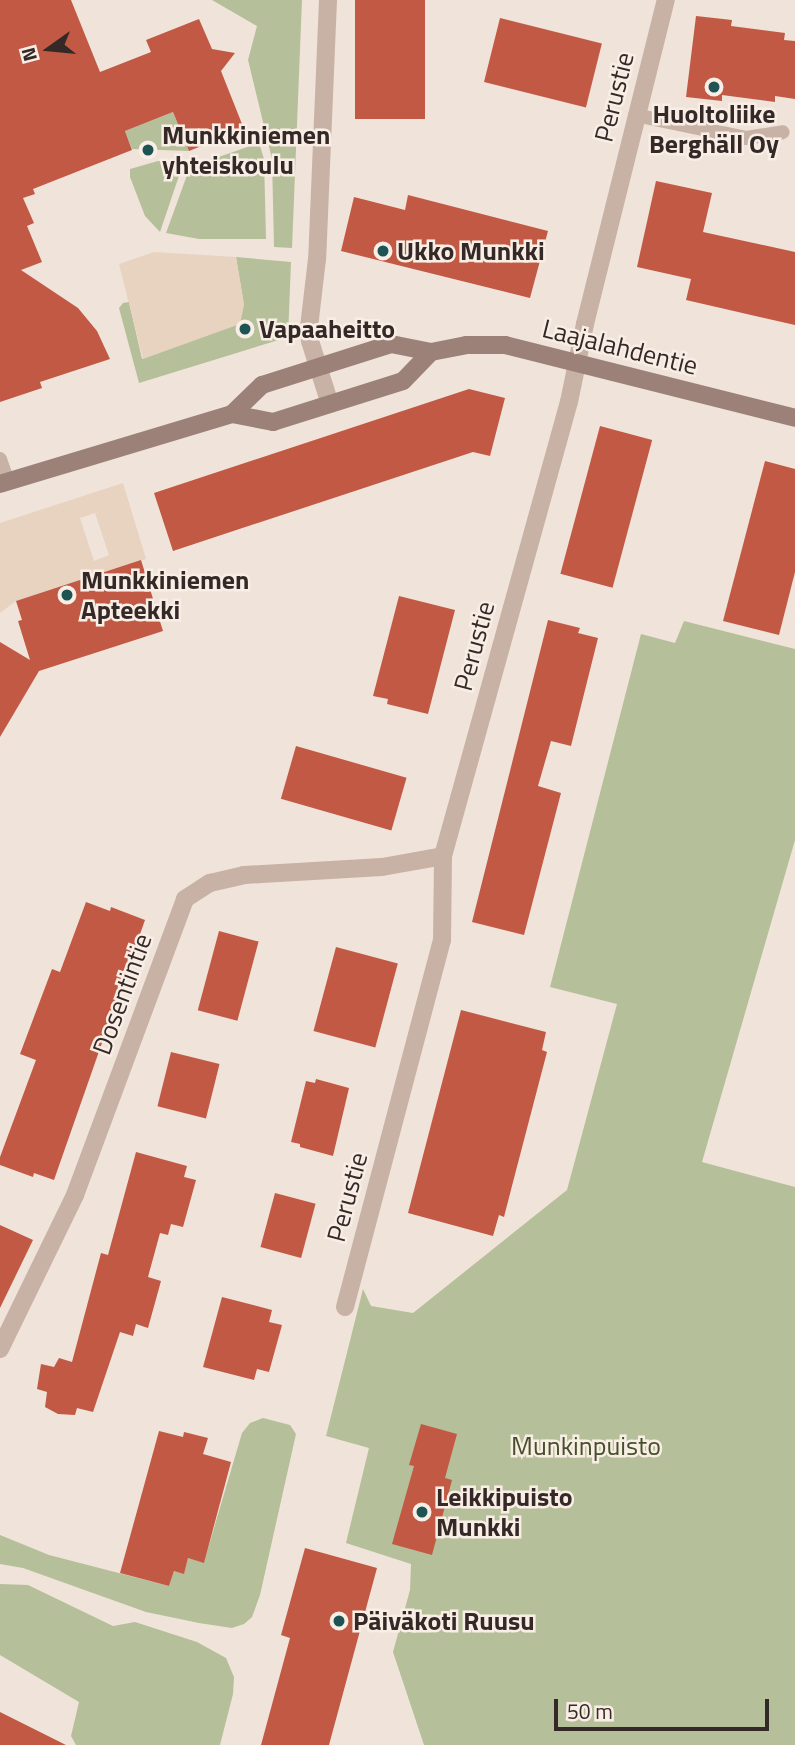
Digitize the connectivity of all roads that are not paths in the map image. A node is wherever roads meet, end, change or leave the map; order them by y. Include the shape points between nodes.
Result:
1 (328, 0) edge
2 (666, 0) edge
3 (635, 116) junction
4 (783, 132) dead end
5 (431, 352) junction
6 (579, 363) junction
7 (318, 367) junction
8 (330, 404) junction
9 (232, 414) junction
10 (795, 418) edge
11 (0, 459) edge
12 (4, 483) edge
13 (443, 856) junction
14 (345, 1307) dead end
15 (0, 1349) edge

1 - 7 street via 317,259 309,327
2 - 3 street, Perustie
3 - 4 lane via 746,138
3 - 6 street, Perustie
5 - 6 street, Laajalahdentie via 466,345 505,345
5 - 7 street, Laajalahdentie via 391,344
5 - 8 street, Laajalahdentie via 402,381
6 - 10 street, Laajalahdentie
6 - 13 street, Perustie
7 - 8 street
7 - 9 street, Laajalahdentie via 262,385
8 - 9 street, Laajalahdentie via 273,422
9 - 12 street, Laajalahdentie
11 - 12 lane
13 - 14 street, Perustie via 442,940
13 - 15 street, Dosentintie via 382,867 243,875 210,883 185,899 75,1195

